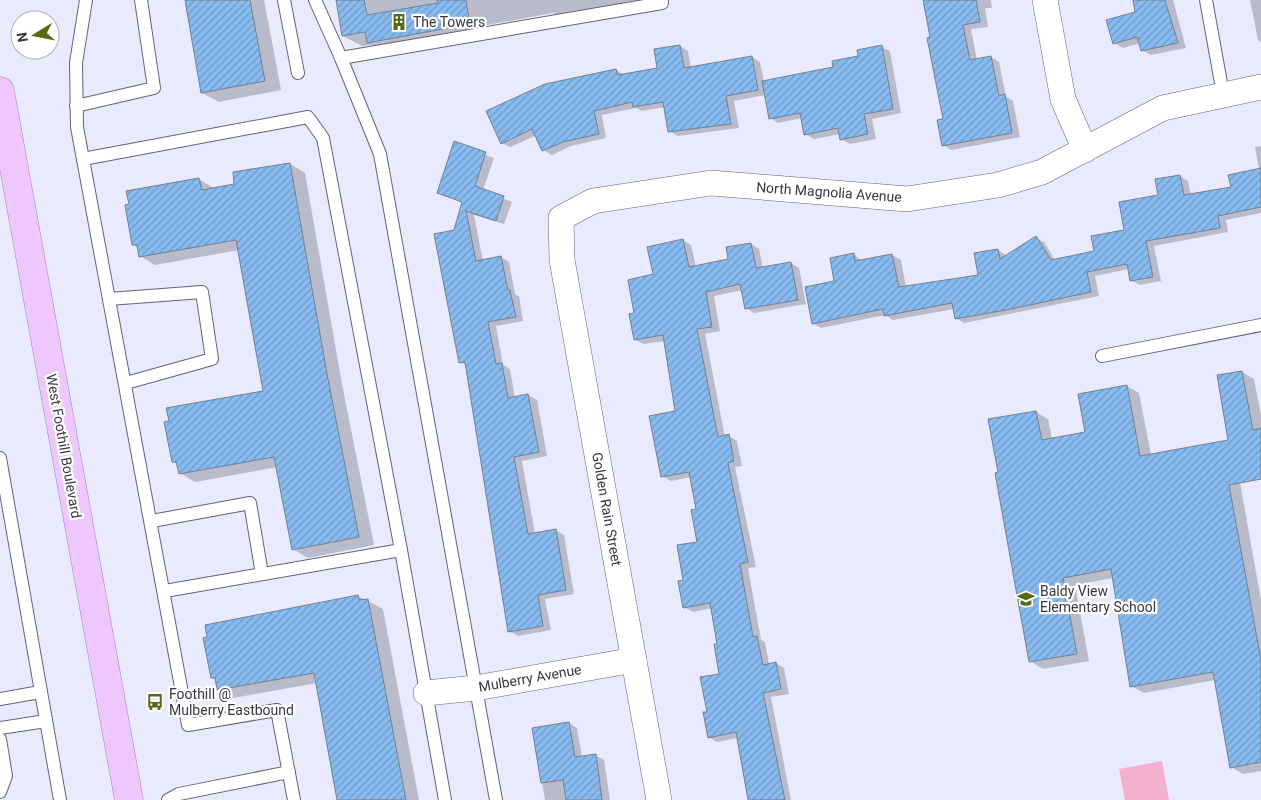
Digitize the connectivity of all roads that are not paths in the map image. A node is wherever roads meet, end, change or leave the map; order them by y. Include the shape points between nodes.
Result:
1 (86, 0) edge
2 (141, 0) edge
3 (284, 0) edge
4 (315, 0) edge
5 (662, 0) edge
6 (1045, 0) edge
7 (1206, 0) edge
8 (341, 58) junction
9 (298, 73) dead end
10 (1261, 87) edge
11 (1222, 94) junction
12 (1, 98) edge
13 (76, 106) junction
14 (1085, 150) junction
15 (83, 159) junction
16 (560, 218) joint
17 (109, 299) junction
18 (1261, 325) edge
19 (1102, 356) dead end
20 (126, 383) junction
21 (0, 458) edge
22 (152, 521) junction
23 (401, 550) junction
24 (262, 574) junction
25 (165, 591) junction
26 (634, 660) junction
27 (476, 688) junction
28 (40, 692) junction
29 (426, 692) junction
30 (0, 699) edge
31 (46, 721) junction
32 (0, 728) edge
33 (0, 739) edge
34 (289, 772) junction
35 (0, 792) edge
36 (60, 800) edge
37 (129, 800) edge
38 (168, 800) edge
39 (294, 800) edge
40 (445, 800) edge
41 (496, 800) edge
42 (659, 800) edge

1 - 13 lane via 76,63
2 - 13 lane via 154,88
3 - 9 lane
4 - 8 lane
5 - 8 lane via 662,3
6 - 14 street via 1063,99
7 - 11 lane
8 - 27 lane via 380,154
10 - 11 street, North Magnolia Avenue
11 - 14 street, North Magnolia Avenue via 1163,108
12 - 37 main road, West Foothill Boulevard
13 - 15 lane
14 - 16 street, North Magnolia Avenue via 1042,172 998,185 907,199 711,183 592,201
15 - 17 lane
15 - 23 lane via 308,117 323,138
16 - 26 street, Golden Rain Street via 562,260
17 - 20 lane
17 - 20 lane via 202,292 212,358
18 - 19 lane
20 - 22 lane
21 - 28 lane
22 - 24 lane via 250,503
22 - 25 lane
23 - 24 lane
23 - 29 lane
24 - 25 lane
25 - 34 lane via 188,725 277,710
26 - 27 street, Mulberry Avenue
26 - 42 street, Golden Rain Street
27 - 29 street, Mulberry Avenue
27 - 41 lane
28 - 30 lane
28 - 31 lane
29 - 40 lane
31 - 32 lane
31 - 36 lane
33 - 35 lane via 6,776
34 - 38 lane via 179,794
34 - 39 lane

